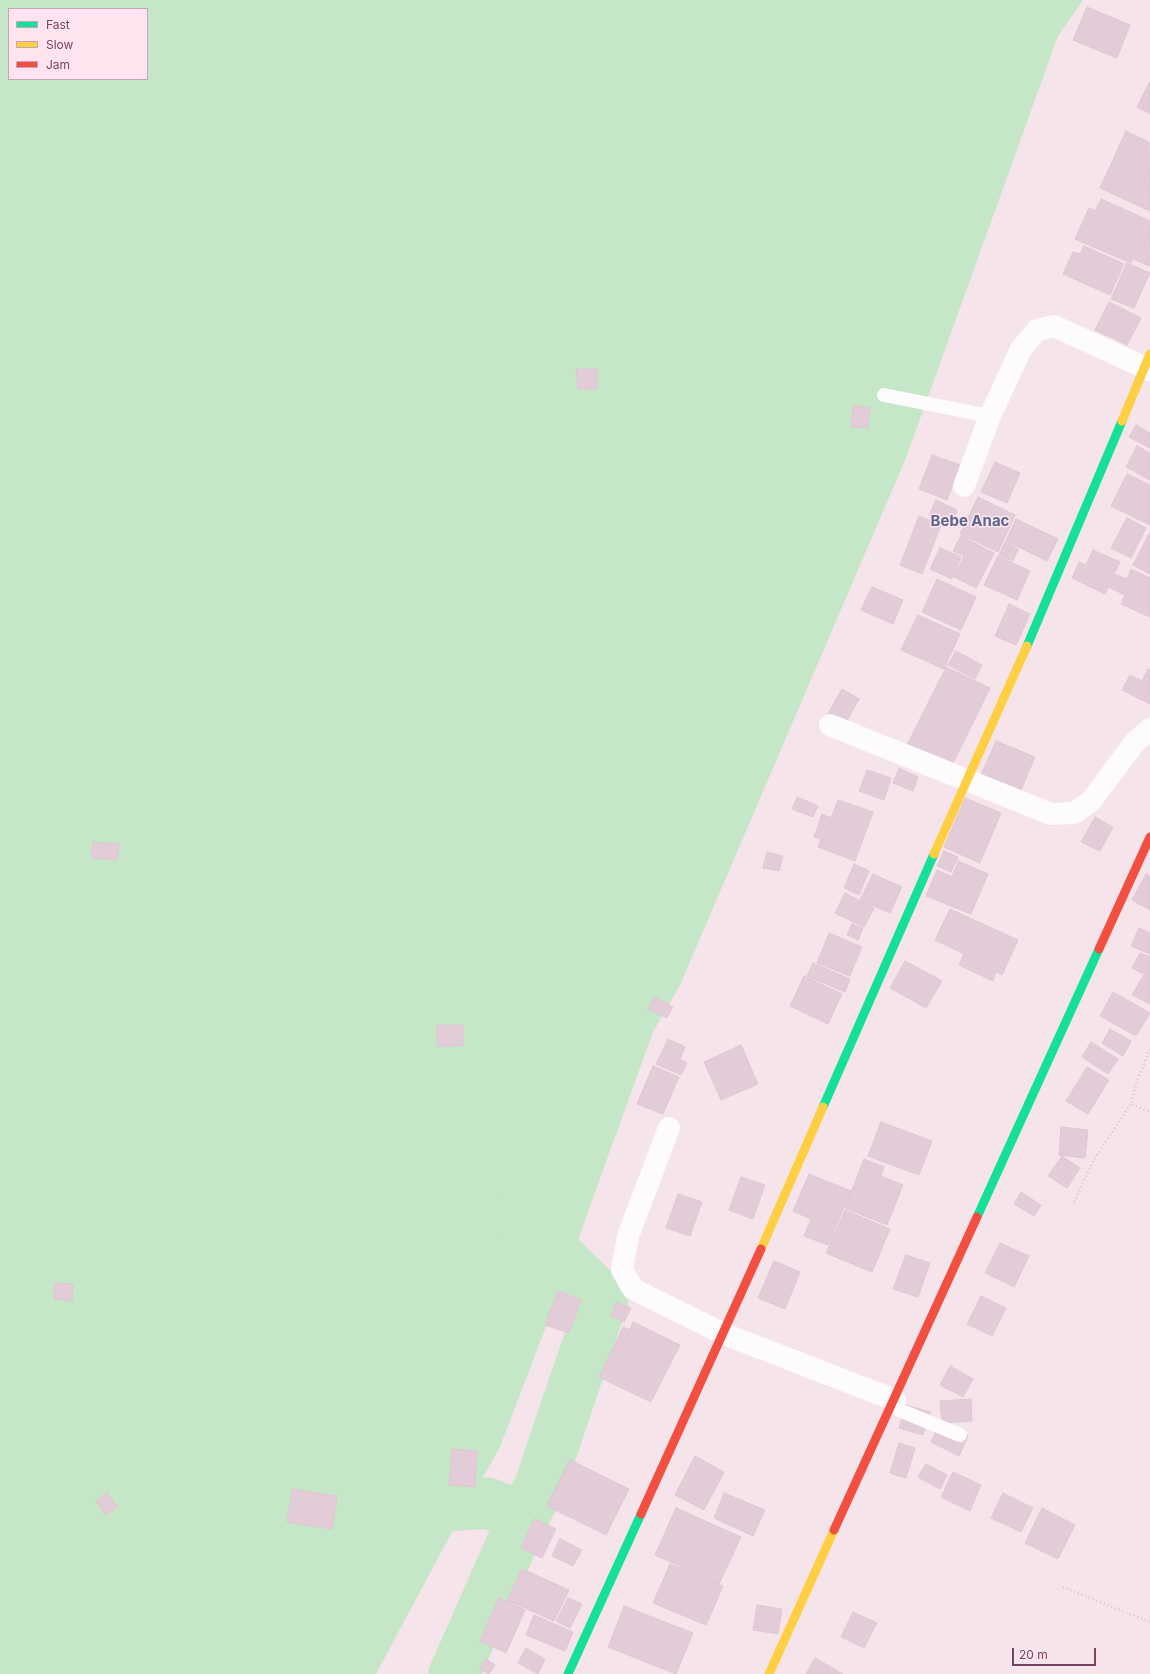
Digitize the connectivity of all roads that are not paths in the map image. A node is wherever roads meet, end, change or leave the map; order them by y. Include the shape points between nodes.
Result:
1 (1148, 364) edge
2 (884, 395) dead end
3 (990, 416) junction
4 (964, 486) dead end
5 (830, 725) dead end
6 (1150, 729) edge
7 (966, 781) junction
8 (1150, 837) edge
9 (669, 1128) dead end
10 (724, 1334) junction
11 (894, 1403) junction
12 (960, 1436) dead end
13 (568, 1674) edge
14 (769, 1674) edge

1 - 3 street via 1054,326 1037,330 1021,350
1 - 7 street via 1035,629
2 - 3 lane
3 - 4 street
5 - 7 street
6 - 7 street via 1135,742 1091,801 1074,813 1051,814
7 - 10 street
8 - 11 street
9 - 10 street via 628,1236 622,1270 633,1289
10 - 11 street
10 - 13 street
11 - 12 lane
11 - 14 street

